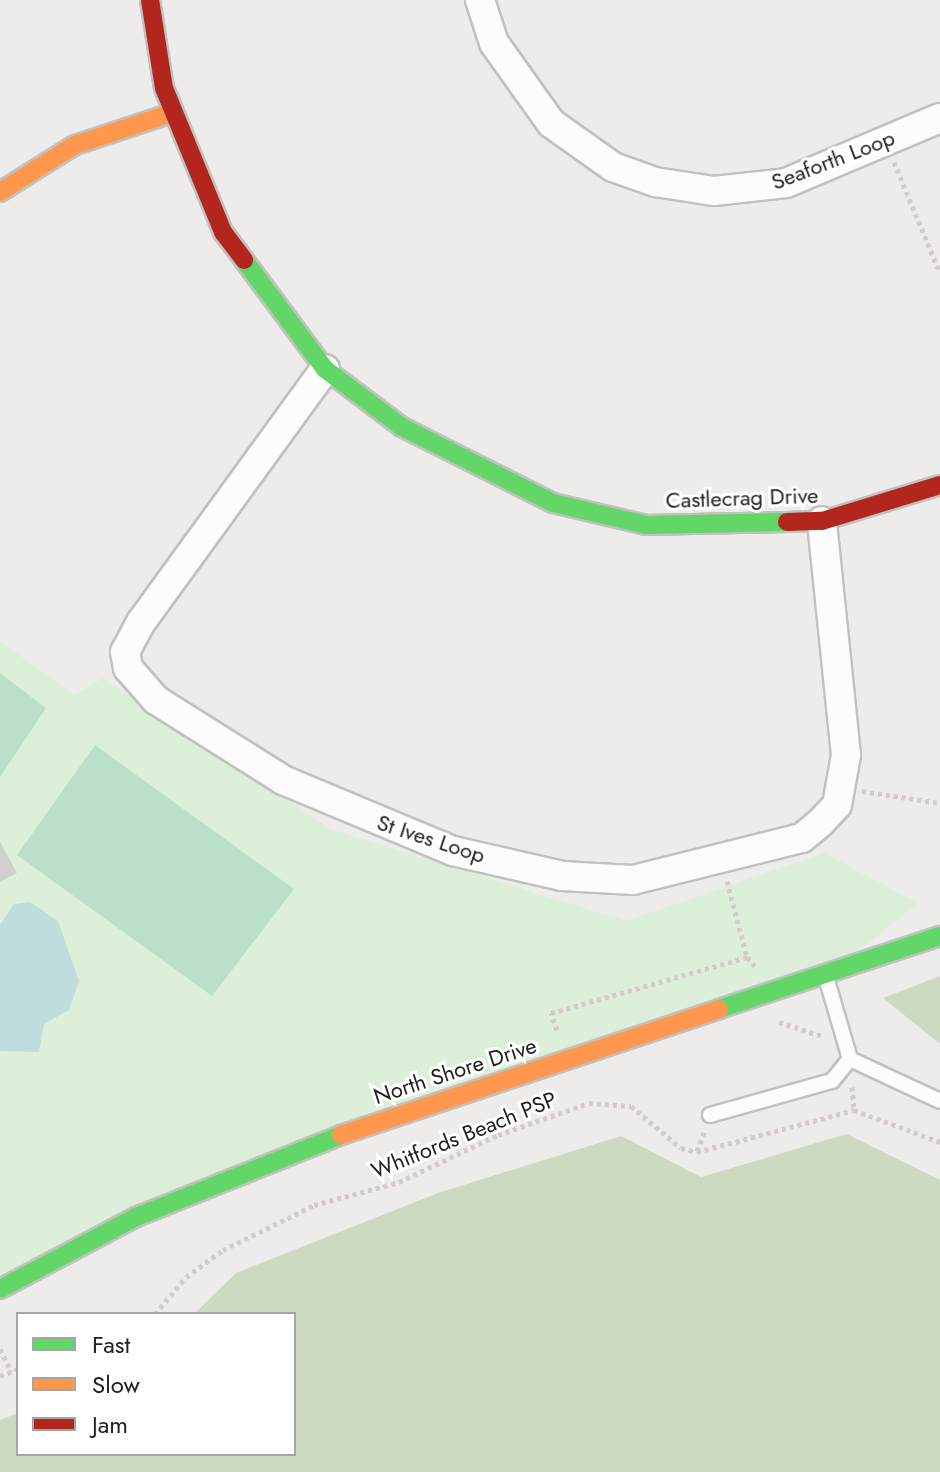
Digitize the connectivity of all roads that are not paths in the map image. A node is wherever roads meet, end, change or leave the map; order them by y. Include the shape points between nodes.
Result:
1 (150, 0) edge
2 (480, 0) edge
3 (164, 88) junction
4 (144, 96) dead end
5 (172, 113) junction
6 (940, 118) edge
7 (0, 192) edge
8 (325, 369) junction
9 (940, 485) edge
10 (822, 521) junction
11 (940, 936) edge
12 (826, 977) junction
13 (850, 1059) junction
14 (940, 1101) edge
15 (710, 1115) dead end
16 (0, 1289) edge

1 - 3 street, Castlecrag Drive
2 - 6 street, Seaforth Loop via 494,43 531,100 581,148 641,177 683,189 750,190 786,183
3 - 4 street
3 - 5 street, Castlecrag Drive
5 - 7 street via 75,145
5 - 8 street, Castlecrag Drive via 223,232
8 - 10 street, Castlecrag Drive via 450,456 553,503 646,525
8 - 10 street, St Ives Loop via 141,622 125,652 135,683 307,793 453,851 602,880 664,876 802,838 837,805 846,755
9 - 10 street, Castlecrag Drive
11 - 12 street, North Shore Drive
12 - 13 lane
12 - 16 street, North Shore Drive via 295,1150 136,1217
13 - 14 lane
13 - 15 lane via 832,1081

